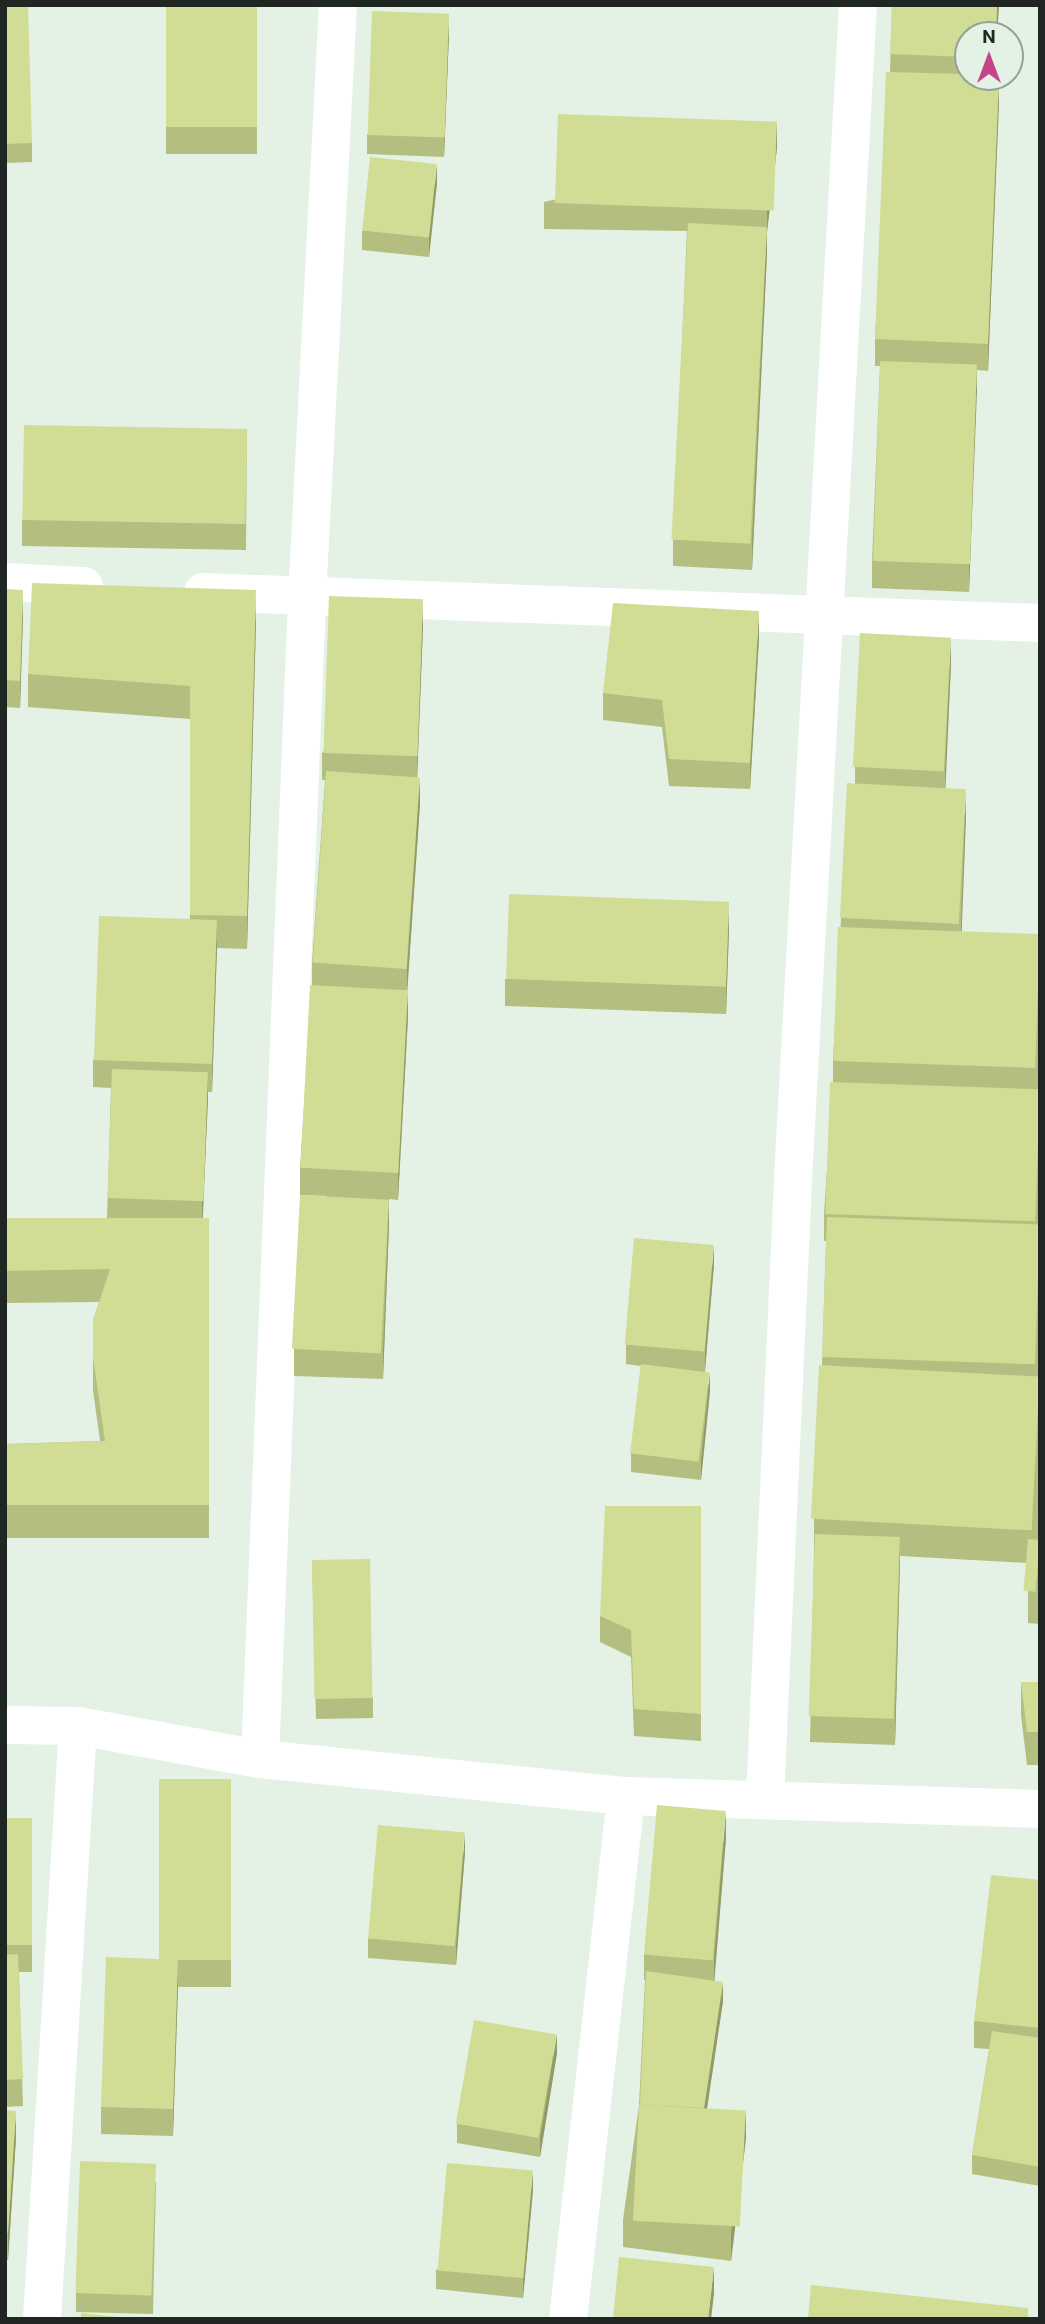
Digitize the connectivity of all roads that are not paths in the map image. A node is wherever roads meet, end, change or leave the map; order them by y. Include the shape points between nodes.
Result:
1 (338, 5) edge
2 (858, 5) edge
3 (5, 582) edge
4 (115, 588) edge
5 (170, 591) edge
6 (307, 598) junction
7 (827, 612) junction
8 (1040, 623) edge
9 (5, 1725) edge
10 (78, 1726) junction
11 (260, 1759) junction
12 (626, 1796) junction
13 (765, 1798) junction
14 (1040, 1809) edge
15 (42, 2319) edge
16 (568, 2319) edge

1 - 6 street
2 - 7 street
3 - 4 street
5 - 6 street
6 - 7 street
6 - 11 street
7 - 8 street
7 - 13 street via 794,1160
9 - 10 street
10 - 11 street
10 - 15 street
11 - 12 street
12 - 13 street
12 - 16 street
13 - 14 street

